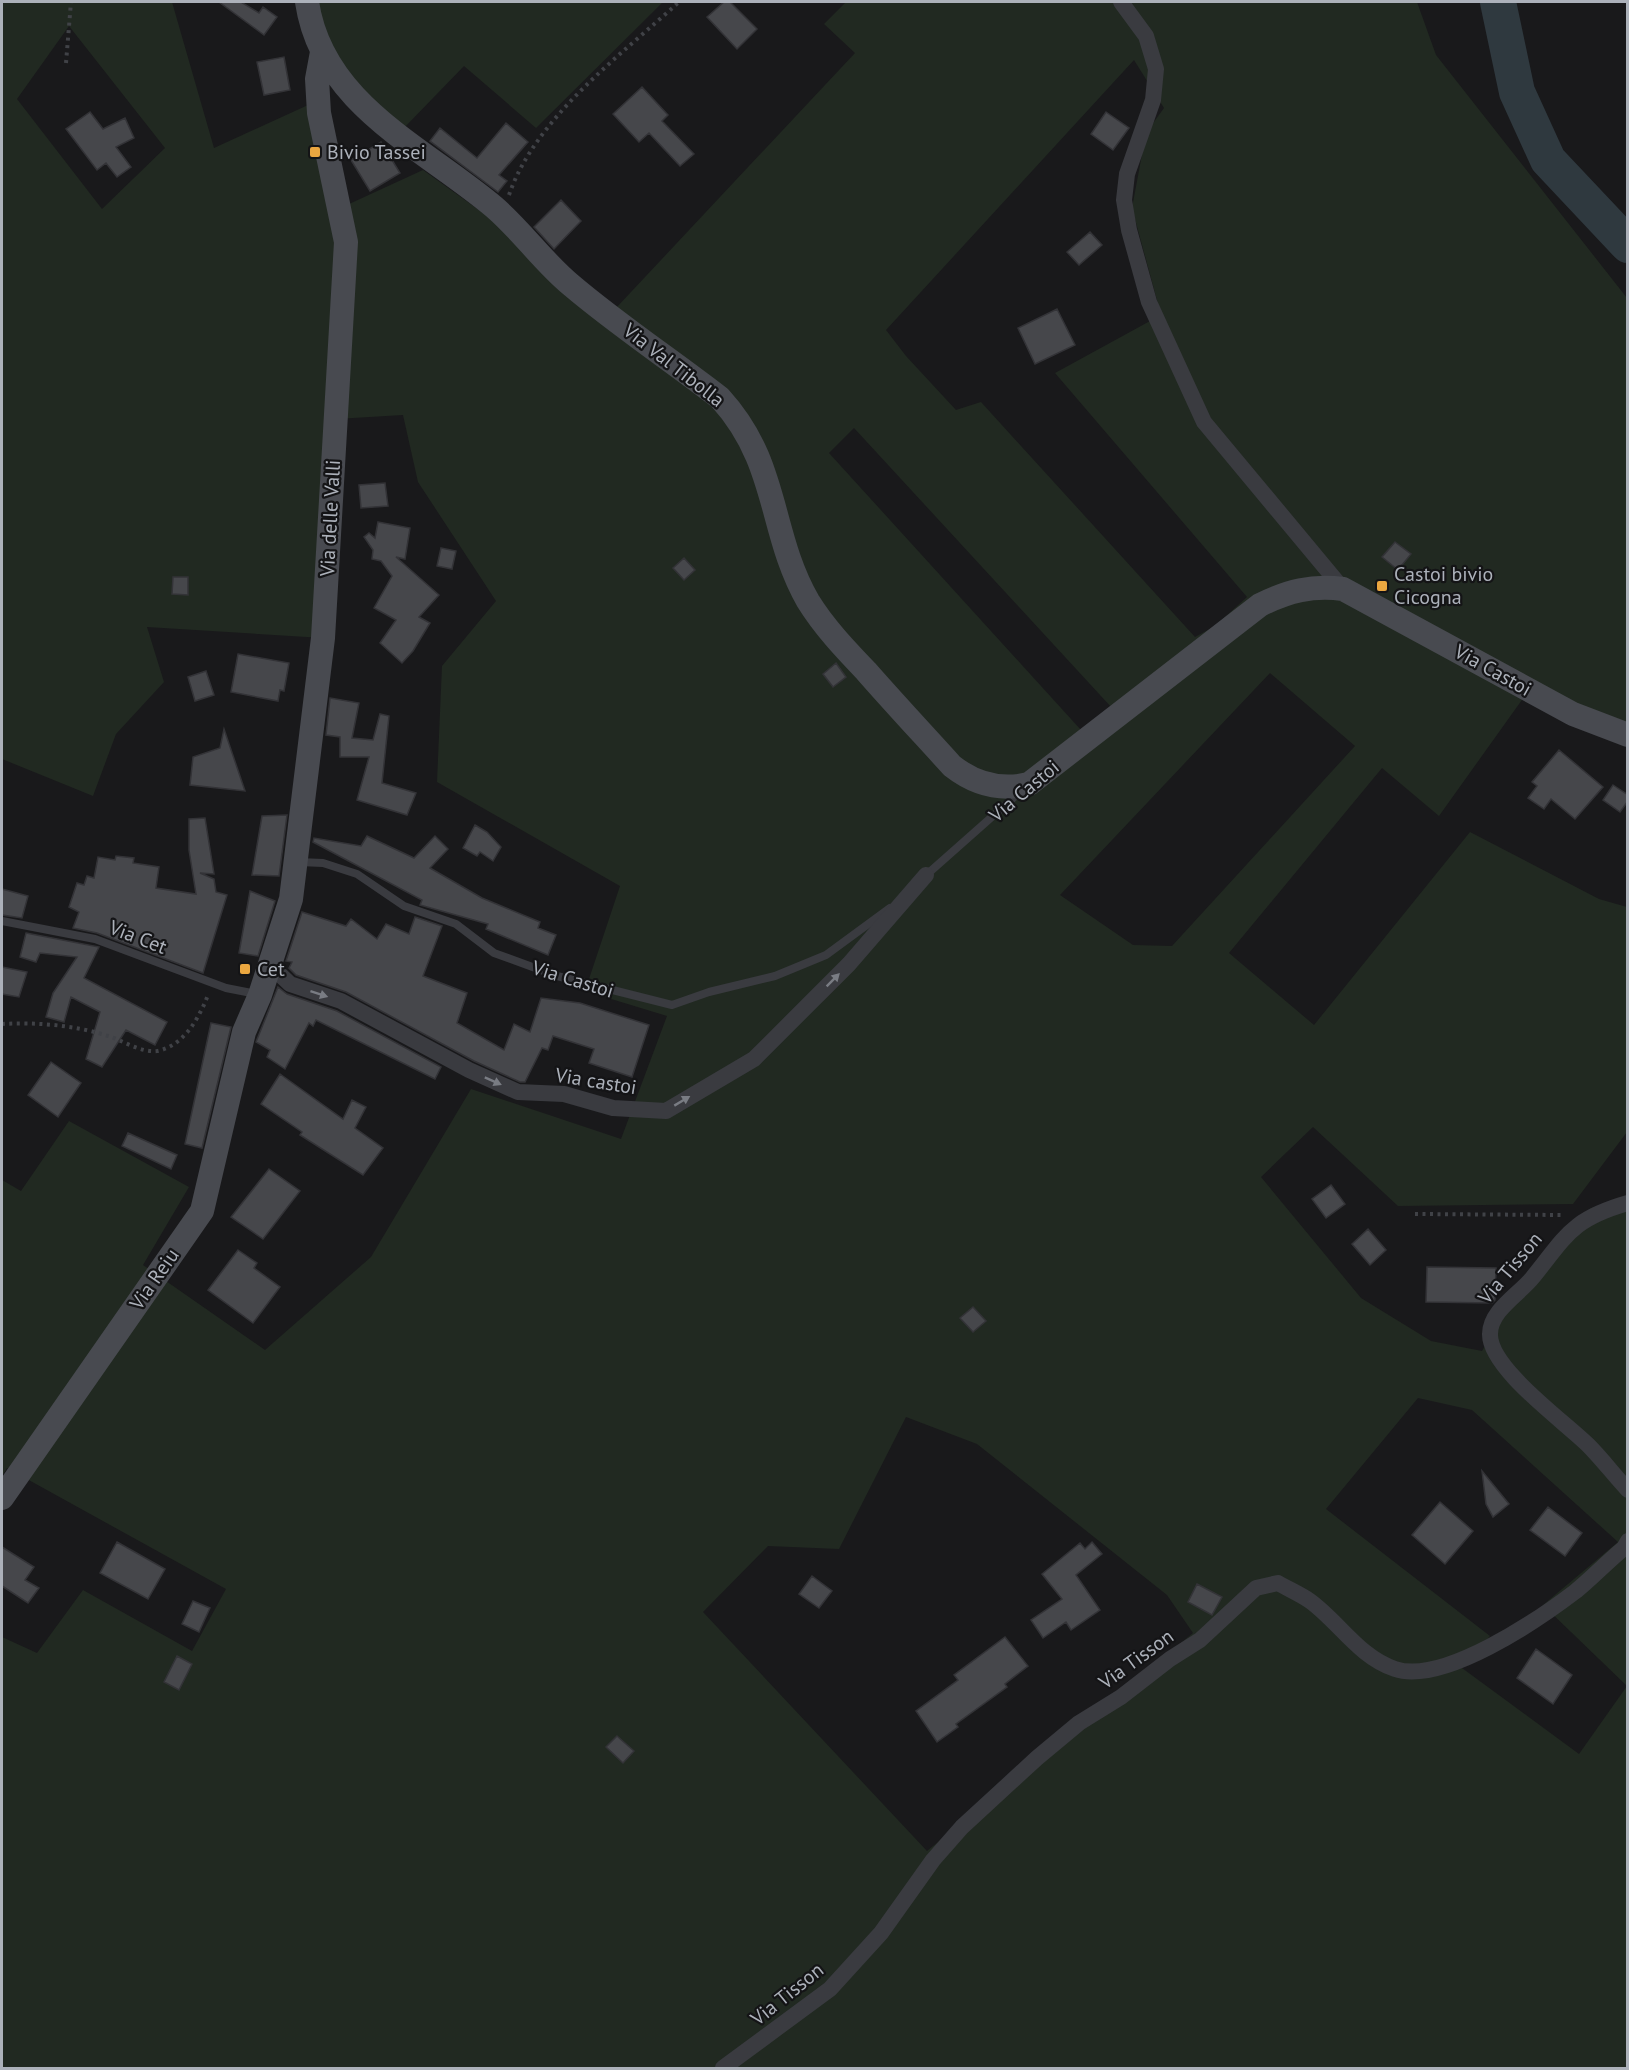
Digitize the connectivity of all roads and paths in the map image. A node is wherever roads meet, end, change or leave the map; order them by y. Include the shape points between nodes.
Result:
1 (71, 2) edge
2 (307, 2) edge
3 (679, 2) edge
4 (1121, 2) edge
5 (322, 52) junction
6 (66, 63) dead end
7 (502, 214) junction
8 (1343, 589) junction
9 (1628, 735) edge
10 (1029, 784) junction
11 (295, 862) junction
12 (926, 875) junction
13 (2, 921) edge
14 (270, 965) junction
15 (213, 983) junction
16 (261, 995) junction
17 (2, 1024) edge
18 (244, 1032) joint
19 (1628, 1203) edge
20 (1415, 1214) dead end
21 (1591, 1216) junction
22 (1628, 1490) edge
23 (2, 1498) edge
24 (1628, 1541) edge
25 (723, 2068) edge

1 - 6 path
2 - 5 street, Via delle Valli
3 - 7 path via 573,100 541,137 516,176
4 - 8 street via 1146,36 1156,69 1153,100 1126,174 1124,200 1149,302 1204,422
5 - 7 street, Via Val Tibolla via 362,105 384,126
5 - 11 street, Via delle Valli via 317,79 319,113 346,242 323,638
7 - 10 street, Via Val Tibolla via 569,283 720,398 735,415 764,468 791,562 807,600 832,634 952,766 986,784 1011,788
8 - 9 street, Via Castoi via 1573,714
8 - 10 street, Via Castoi via 1309,587 1260,605
10 - 12 lane, Via Castoi
11 - 12 lane, Via Castoi via 323,862 357,874 404,906 456,924 494,953 557,976 672,1005 775,976 826,955
11 - 14 street, Via delle Valli via 291,899
14 -> 12 street, Via castoi via 290,984 341,1001 518,1092 564,1095 613,1108 666,1110 754,1059 849,964
13 - 15 lane, Via Cet via 96,939
14 - 16 street, Via delle Valli
15 - 16 lane, Via Cet
15 - 17 path via 201,1014 188,1032 156,1051 70,1028
16 - 18 street, Via delle Valli
18 - 23 street, Via Reiu via 202,1211
19 - 21 street, Via Tisson
20 - 21 path
21 - 22 street, Via Tisson via 1566,1233 1531,1280 1494,1318 1489,1335 1494,1350 1511,1374 1588,1445
24 - 25 street, Via Tisson via 1576,1591 1510,1635 1451,1664 1420,1672 1395,1669 1367,1653 1310,1601 1278,1583 1256,1588 1200,1640 1079,1723 1037,1758 947,1844 881,1933 830,1989

